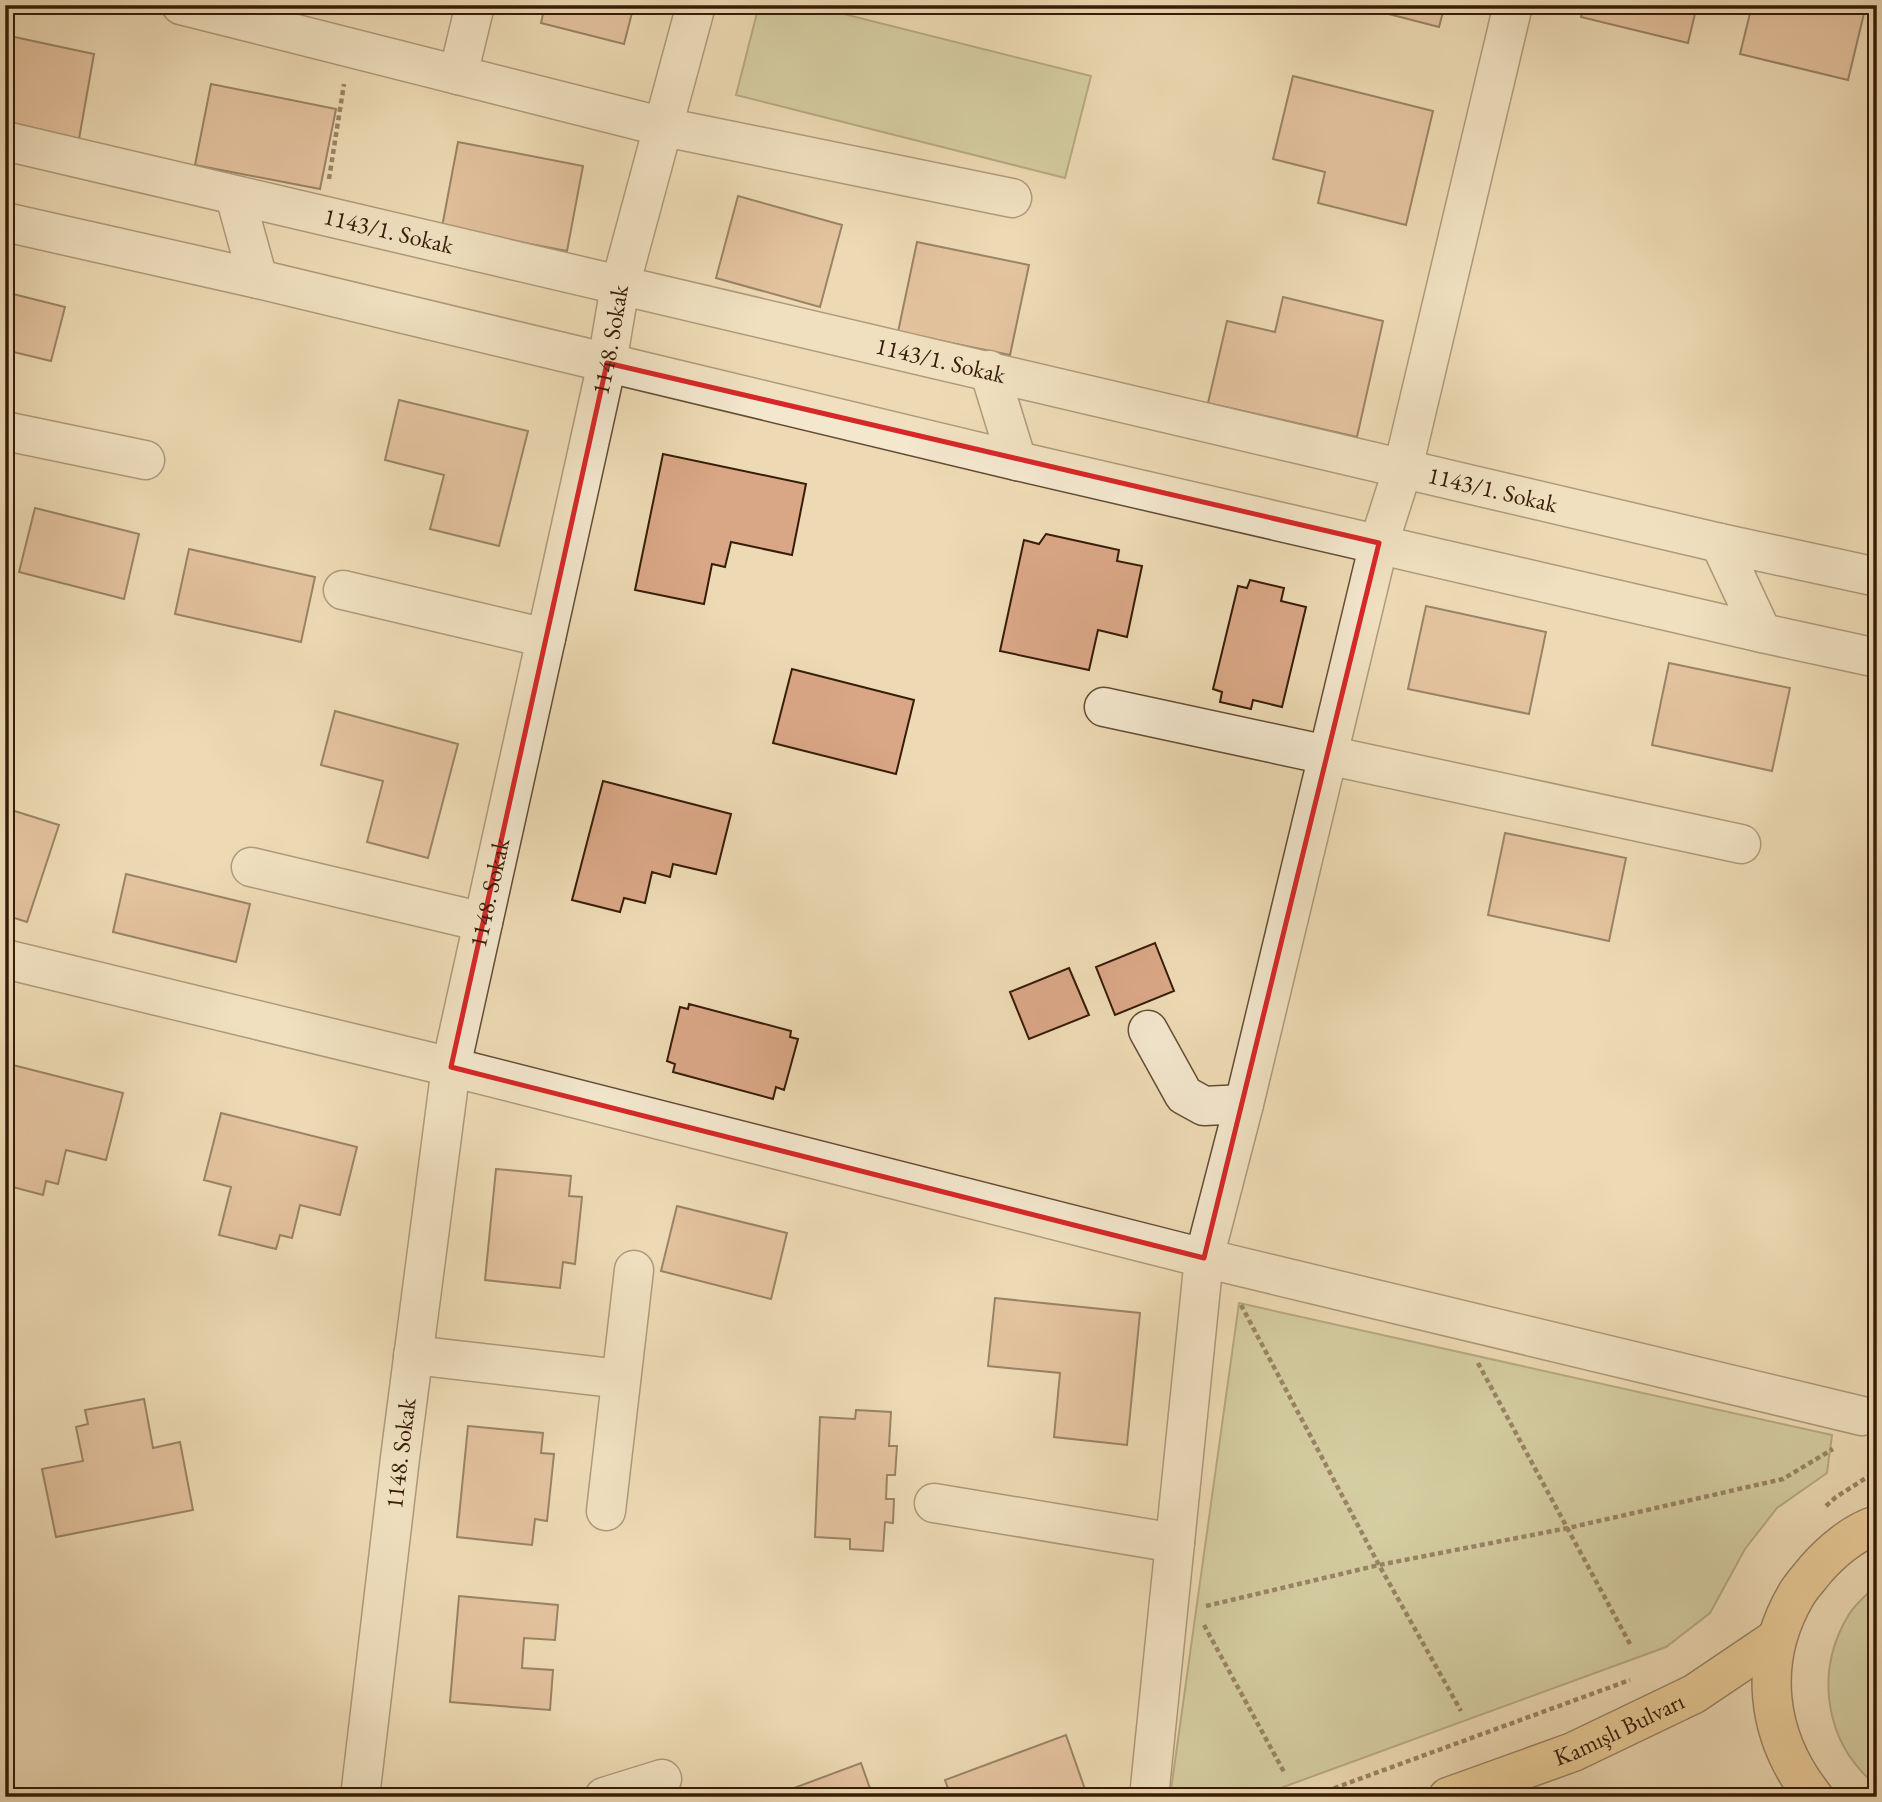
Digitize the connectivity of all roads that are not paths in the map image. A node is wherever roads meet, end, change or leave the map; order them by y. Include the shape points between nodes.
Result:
1 (181, 5) edge
2 (475, 5) edge
3 (696, 5) edge
4 (1513, 5) edge
5 (458, 75) junction
6 (664, 127) junction
7 (5, 141) edge
8 (235, 196) junction
9 (1012, 198) dead end
10 (5, 222) edge
11 (258, 279) junction
12 (620, 286) junction
13 (607, 363) junction
14 (989, 370) junction
15 (5, 431) edge
16 (145, 460) dead end
17 (1017, 460) junction
18 (1403, 468) junction
19 (1379, 543) junction
20 (1720, 543) junction
21 (1877, 578) edge
22 (344, 590) dead end
23 (1762, 634) junction
24 (546, 638) junction
25 (1877, 658) edge
26 (1104, 707) dead end
27 (1328, 755) junction
28 (1741, 844) dead end
29 (251, 867) dead end
30 (484, 922) junction
31 (5, 959) edge
32 (1148, 1030) dead end
33 (451, 1067) junction
34 (1244, 1104) junction
35 (1204, 1258) junction
36 (634, 1270) dead end
37 (413, 1355) junction
38 (621, 1379) junction
39 (1862, 1416) road end
40 (934, 1503) dead end
41 (606, 1511) dead end
42 (1877, 1525) edge
43 (1175, 1543) junction
44 (1777, 1638) junction
45 (662, 1779) dead end
46 (360, 1797) edge
47 (604, 1797) edge
48 (1149, 1797) edge
49 (1448, 1797) edge
50 (1814, 1797) edge

1 - 5 street
2 - 5 street
3 - 6 street, 1148. Sokak
4 - 18 street
5 - 6 street
6 - 9 street
6 - 12 street, 1148. Sokak
7 - 8 street, 1143/1. Sokak
8 - 11 street
8 - 12 street, 1143/1. Sokak
10 - 11 street
11 - 13 street
12 - 13 street, 1148. Sokak
12 - 14 street, 1143/1. Sokak
13 - 17 street
13 - 24 street, 1148. Sokak
14 - 17 street
14 - 18 street, 1143/1. Sokak
15 - 16 street
17 - 19 street
18 - 19 street
18 - 20 street, 1143/1. Sokak
19 - 23 street
19 - 27 street
20 - 21 street, 1143/1. Sokak
20 - 23 street
22 - 24 street
23 - 25 street
24 - 30 street, 1148. Sokak
26 - 27 street
27 - 28 street
27 - 34 street
29 - 30 street
30 - 33 street, 1148. Sokak
31 - 33 street
32 - 34 street via 1184,1095 1204,1106
33 - 35 street
33 - 37 street, 1148. Sokak
34 - 35 street
35 - 39 street
35 - 43 street
36 - 38 street
37 - 38 street
37 - 46 street, 1148. Sokak
38 - 41 street
40 - 43 street
42 - 44 highway via 1828,1555 1796,1594
43 - 48 street via 1182,1611
44 - 49 highway, Kamışlı Bulvarı via 1694,1694 1573,1752
44 - 50 highway via 1771,1684 1777,1731 1796,1774
45 - 47 street

